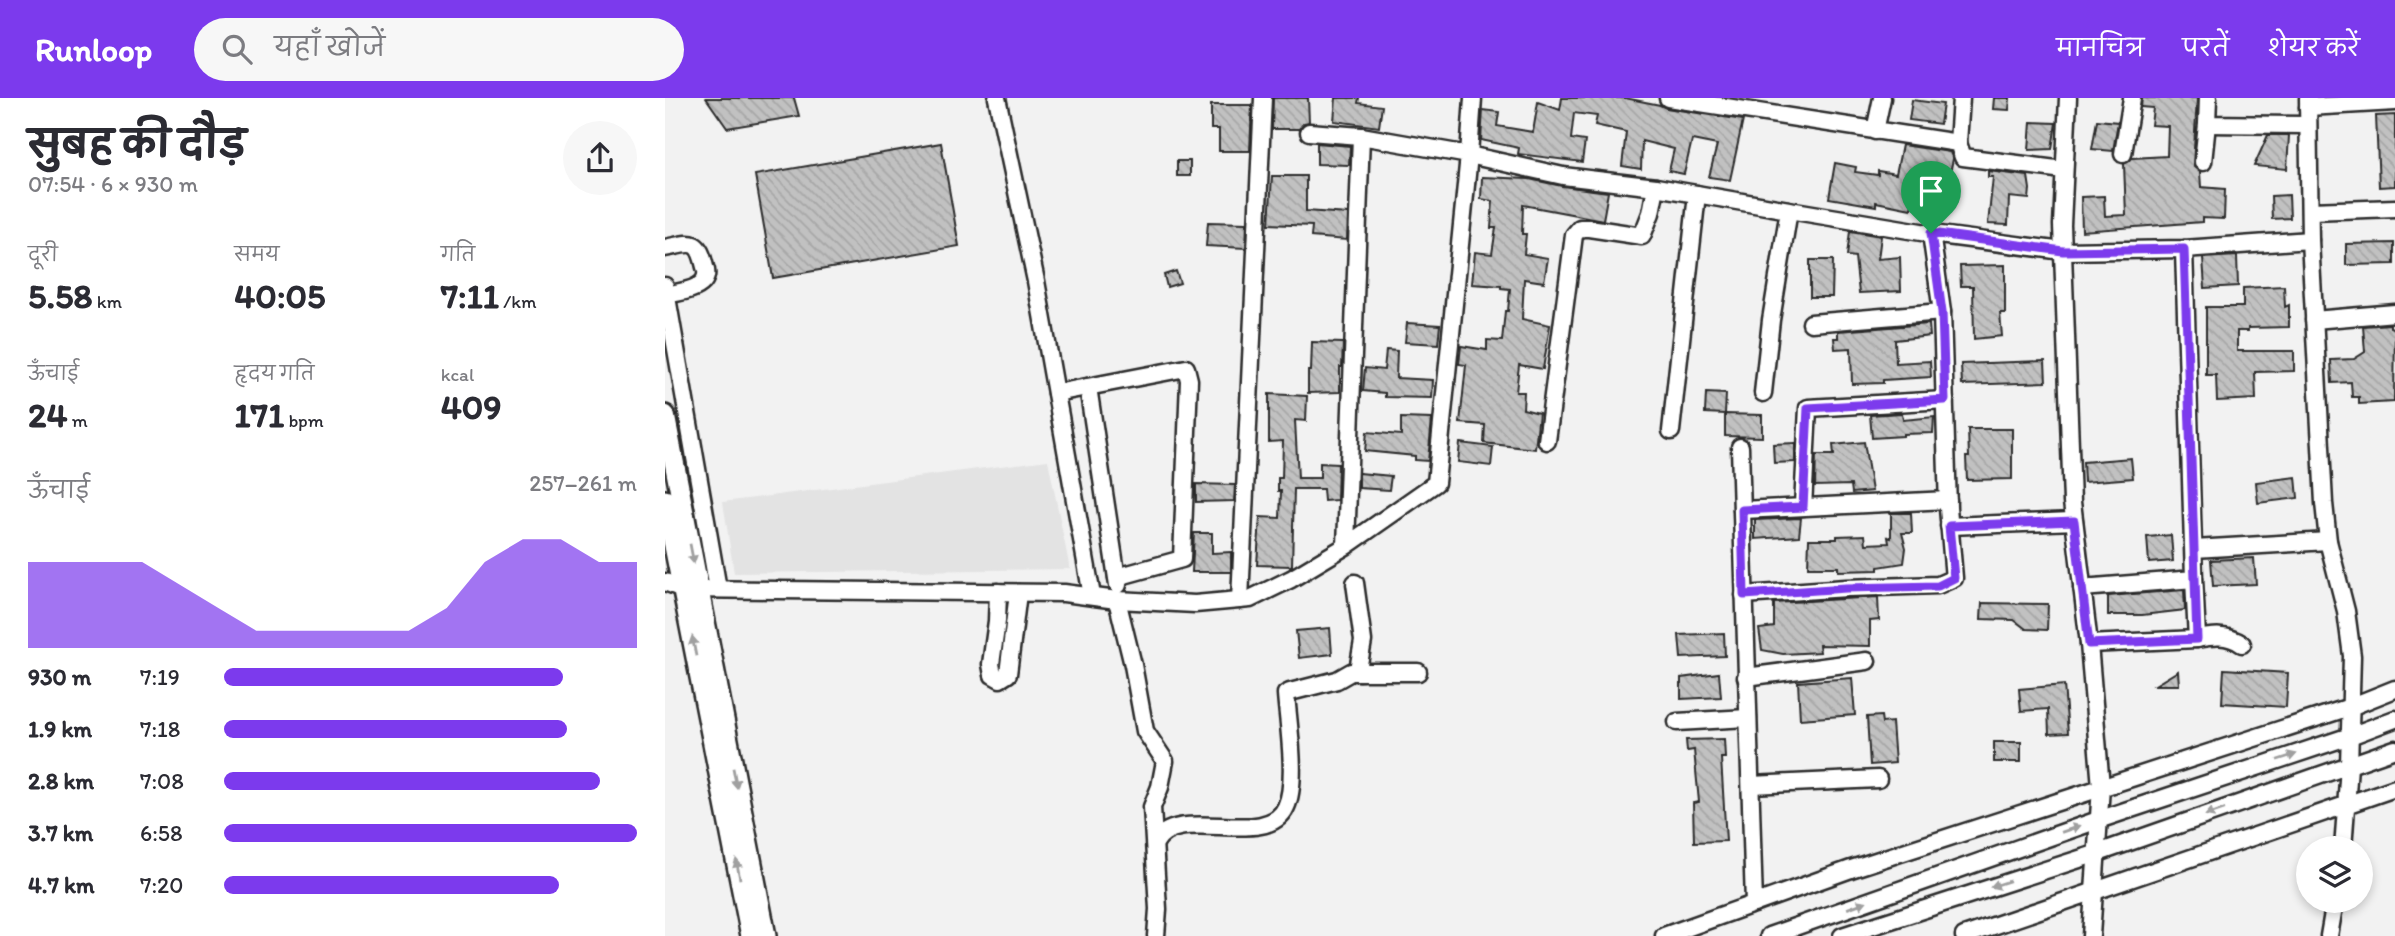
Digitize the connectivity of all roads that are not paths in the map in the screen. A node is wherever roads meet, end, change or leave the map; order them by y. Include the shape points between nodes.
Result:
1 (997, 98) edge
2 (1263, 98) edge
3 (1473, 98) edge
4 (1668, 98) edge
5 (1882, 98) edge
6 (1961, 98) edge
7 (2068, 98) edge
8 (2131, 98) edge
9 (2209, 98) edge
10 (2395, 102) edge
11 (1727, 103) edge
12 (2308, 103) edge
13 (2207, 124) junction
14 (2307, 125) junction
15 (1875, 131) junction
16 (1309, 132) dead end
17 (1361, 136) junction
18 (1958, 143) junction
19 (2123, 153) dead end
20 (1469, 155) junction
21 (2203, 162) dead end
22 (2064, 170) junction
23 (1656, 187) junction
24 (1697, 194) junction
25 (2395, 208) edge
26 (1789, 210) junction
27 (2311, 211) junction
28 (1931, 233) junction
29 (2310, 240) junction
30 (665, 248) edge
31 (2184, 249) junction
32 (2063, 251) junction
33 (666, 290) edge
34 (1942, 312) junction
35 (2395, 313) edge
36 (2314, 320) junction
37 (1811, 323) dead end
38 (1088, 387) junction
39 (1056, 393) junction
40 (1763, 393) dead end
41 (1945, 400) junction
42 (665, 415) edge
43 (1671, 430) dead end
44 (1547, 440) dead end
45 (1740, 447) dead end
46 (665, 500) edge
47 (1948, 500) junction
48 (1803, 507) junction
49 (1742, 510) junction
50 (2074, 521) junction
51 (1949, 526) junction
52 (2327, 541) junction
53 (1346, 547) junction
54 (2194, 550) junction
55 (1117, 577) junction
56 (2194, 579) junction
57 (1355, 583) dead end
58 (691, 587) edge
59 (2082, 588) junction
60 (997, 592) junction
61 (1018, 593) junction
62 (1744, 595) junction
63 (1092, 596) junction
64 (1119, 600) junction
65 (1240, 600) junction
66 (2197, 639) junction
67 (2089, 644) junction
68 (2242, 644) dead end
69 (1867, 661) dead end
70 (1360, 672) junction
71 (1418, 672) dead end
72 (1746, 677) junction
73 (2395, 690) edge
74 (2350, 707) junction
75 (1748, 718) junction
76 (2395, 719) edge
77 (1677, 722) dead end
78 (2350, 736) junction
79 (2395, 749) edge
80 (2350, 766) junction
81 (1878, 779) dead end
82 (1751, 785) junction
83 (2101, 787) junction
84 (2395, 788) edge
85 (2346, 805) junction
86 (2101, 819) junction
87 (2344, 836) edge
88 (1155, 844) junction
89 (2098, 853) junction
90 (2095, 890) junction
91 (1754, 904) junction
92 (2333, 913) edge
93 (751, 936) edge
94 (766, 936) edge
95 (1156, 936) edge
96 (1664, 936) edge
97 (1769, 936) edge
98 (1842, 936) edge
99 (1964, 936) edge
100 (2091, 936) edge
101 (2103, 936) edge
102 (2329, 936) edge

1 - 39 street
2 - 65 street
3 - 20 street
4 - 11 street
5 - 15 street
6 - 18 street
7 - 22 street
8 - 19 street
9 - 13 street
10 - 12 street
11 - 15 street
12 - 14 street
13 - 14 street
13 - 21 street
14 - 27 street
15 - 18 street
16 - 17 street
17 - 20 street
17 - 53 street
18 - 22 street via 1963,157
20 - 23 street via 1563,176
20 - 53 street via 1436,483
22 - 32 street
23 - 24 street
23 - 44 street via 1643,236 1589,228 1580,228 1574,235
24 - 26 street
24 - 43 street
25 - 27 street
26 - 28 street
26 - 40 street
27 - 29 street
28 - 32 street
28 - 34 street
29 - 31 street
29 - 36 street
30 - 33 street via 695,245 701,249 707,273 695,288
31 - 32 street
31 - 54 street
32 - 50 street
33 - 58 street
34 - 37 street
34 - 41 street
35 - 36 street
36 - 52 street
38 - 39 street
38 - 55 street
38 - 55 street via 1186,368 1189,380 1182,559
39 - 63 street
41 - 47 street
41 - 48 street via 1808,408
42 -> 58 main road
45 - 49 street
46 - 58 main road
47 - 48 street
47 - 51 street
48 - 49 street
49 - 62 street
50 - 51 street
50 - 59 street
51 - 62 street via 1954,578 1938,586
52 - 54 street
52 - 74 street via 2346,611 2352,656
53 - 65 street via 1291,579
54 - 56 street
55 - 64 street
56 - 59 street
56 - 66 street
57 - 70 street via 1363,641
58 - 60 street
93 -> 58 main road
58 -> 94 main road
59 - 67 street
60 - 61 street
60 - 61 street via 991,664 993,675 1000,678 1007,674
61 - 63 street
62 - 72 street
63 - 64 street
64 - 65 street via 1195,604
64 - 88 street via 1145,731 1165,761 1152,807
66 - 67 street
66 - 68 street via 2221,636
67 - 83 street
69 - 72 street
70 - 71 street
70 - 88 street via 1351,671 1337,680 1286,695 1291,774 1283,812 1258,826 1170,830
72 - 75 street
73 - 74 street
74 - 78 street
74 - 83 street
75 - 77 street
75 - 82 street
76 - 78 street
78 - 80 street
86 -> 78 street
79 - 80 street
80 - 85 street
80 -> 89 street
81 - 82 street
82 - 91 street
83 - 86 street
83 - 91 street
84 - 85 street
85 - 87 street
85 - 90 street
86 - 89 street
97 -> 86 street
88 - 95 street
89 - 90 street
89 -> 98 street
90 - 99 street
90 - 100 street
91 - 96 street
92 - 102 street
100 - 101 street

